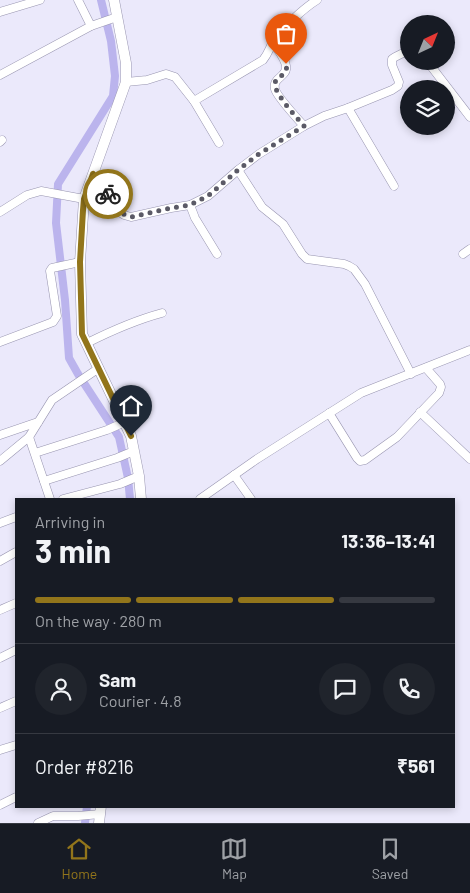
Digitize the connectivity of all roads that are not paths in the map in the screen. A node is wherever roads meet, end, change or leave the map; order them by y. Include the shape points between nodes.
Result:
1 (40, 0) edge
2 (78, 0) edge
3 (114, 0) edge
4 (317, 0) edge
5 (0, 12) edge
6 (113, 19) junction
7 (95, 24) junction
8 (273, 42) junction
9 (400, 54) edge
10 (435, 70) edge
11 (0, 75) edge
12 (126, 82) junction
13 (194, 102) junction
14 (348, 108) junction
15 (470, 117) edge
16 (304, 126) junction
17 (219, 143) dead end
18 (238, 170) junction
19 (93, 174) junction
20 (394, 186) dead end
21 (80, 198) junction
22 (190, 205) junction
23 (0, 212) edge
24 (216, 254) dead end
25 (80, 262) junction
26 (162, 313) dead end
27 (0, 342) edge
28 (87, 343) junction
29 (470, 350) edge
30 (99, 368) junction
31 (426, 368) junction
32 (410, 374) junction
33 (420, 412) junction
34 (329, 413) junction
35 (38, 422) junction
36 (121, 424) junction
37 (0, 435) edge
38 (29, 437) junction
39 (130, 453) junction
40 (35, 454) junction
41 (470, 459) edge
42 (0, 461) edge
43 (234, 475) junction
44 (136, 478) junction
45 (44, 481) junction
46 (50, 498) edge
47 (67, 498) edge
48 (141, 498) edge
49 (201, 498) edge
50 (250, 498) edge
51 (15, 517) edge
52 (0, 523) edge
53 (15, 552) edge
54 (0, 560) edge
55 (15, 603) edge
56 (0, 610) edge
57 (15, 650) edge
58 (0, 658) edge
59 (15, 701) edge
60 (0, 708) edge
61 (15, 745) edge
62 (0, 750) edge
63 (15, 798) edge
64 (0, 805) edge
65 (98, 814) edge
66 (38, 823) edge

1 - 5 street
2 - 7 street
3 - 6 main road
4 - 8 street
6 - 7 street
6 - 12 main road via 126,63
7 - 11 street
8 - 13 street via 263,60
8 - 16 street via 287,68 277,79 275,90
9 - 14 street via 392,59 398,86
10 - 15 street
12 - 13 street via 166,74 175,77
12 - 19 main road
13 - 17 street
14 - 16 street
14 - 20 street
16 - 18 street
18 - 22 street via 208,196
18 - 32 street via 262,207 283,224 307,259 344,264 354,269 365,284
19 - 21 main road
19 - 22 street via 118,212 124,215 131,217
21 - 23 street via 41,191
21 - 25 main road
22 - 24 street
25 - 27 street via 50,271 56,319
25 - 28 main road via 82,334
26 - 28 street
28 - 30 main road
29 - 31 street
30 - 35 street via 52,400
30 - 36 main road
31 - 32 street
31 - 33 street via 441,387
32 - 34 street via 361,393
33 - 34 street via 397,437 360,461
33 - 41 street
34 - 43 street
35 - 37 street
35 - 38 street
36 - 39 main road via 131,436
36 - 40 street
38 - 40 street
38 - 42 street
39 - 44 main road
39 - 45 street
40 - 45 street
43 - 49 street
43 - 50 street
44 - 47 street
44 - 48 main road
45 - 46 street
51 - 52 street
53 - 54 street
55 - 56 street
57 - 58 street
59 - 60 street
61 - 62 street
63 - 64 street
65 - 66 street via 53,816

